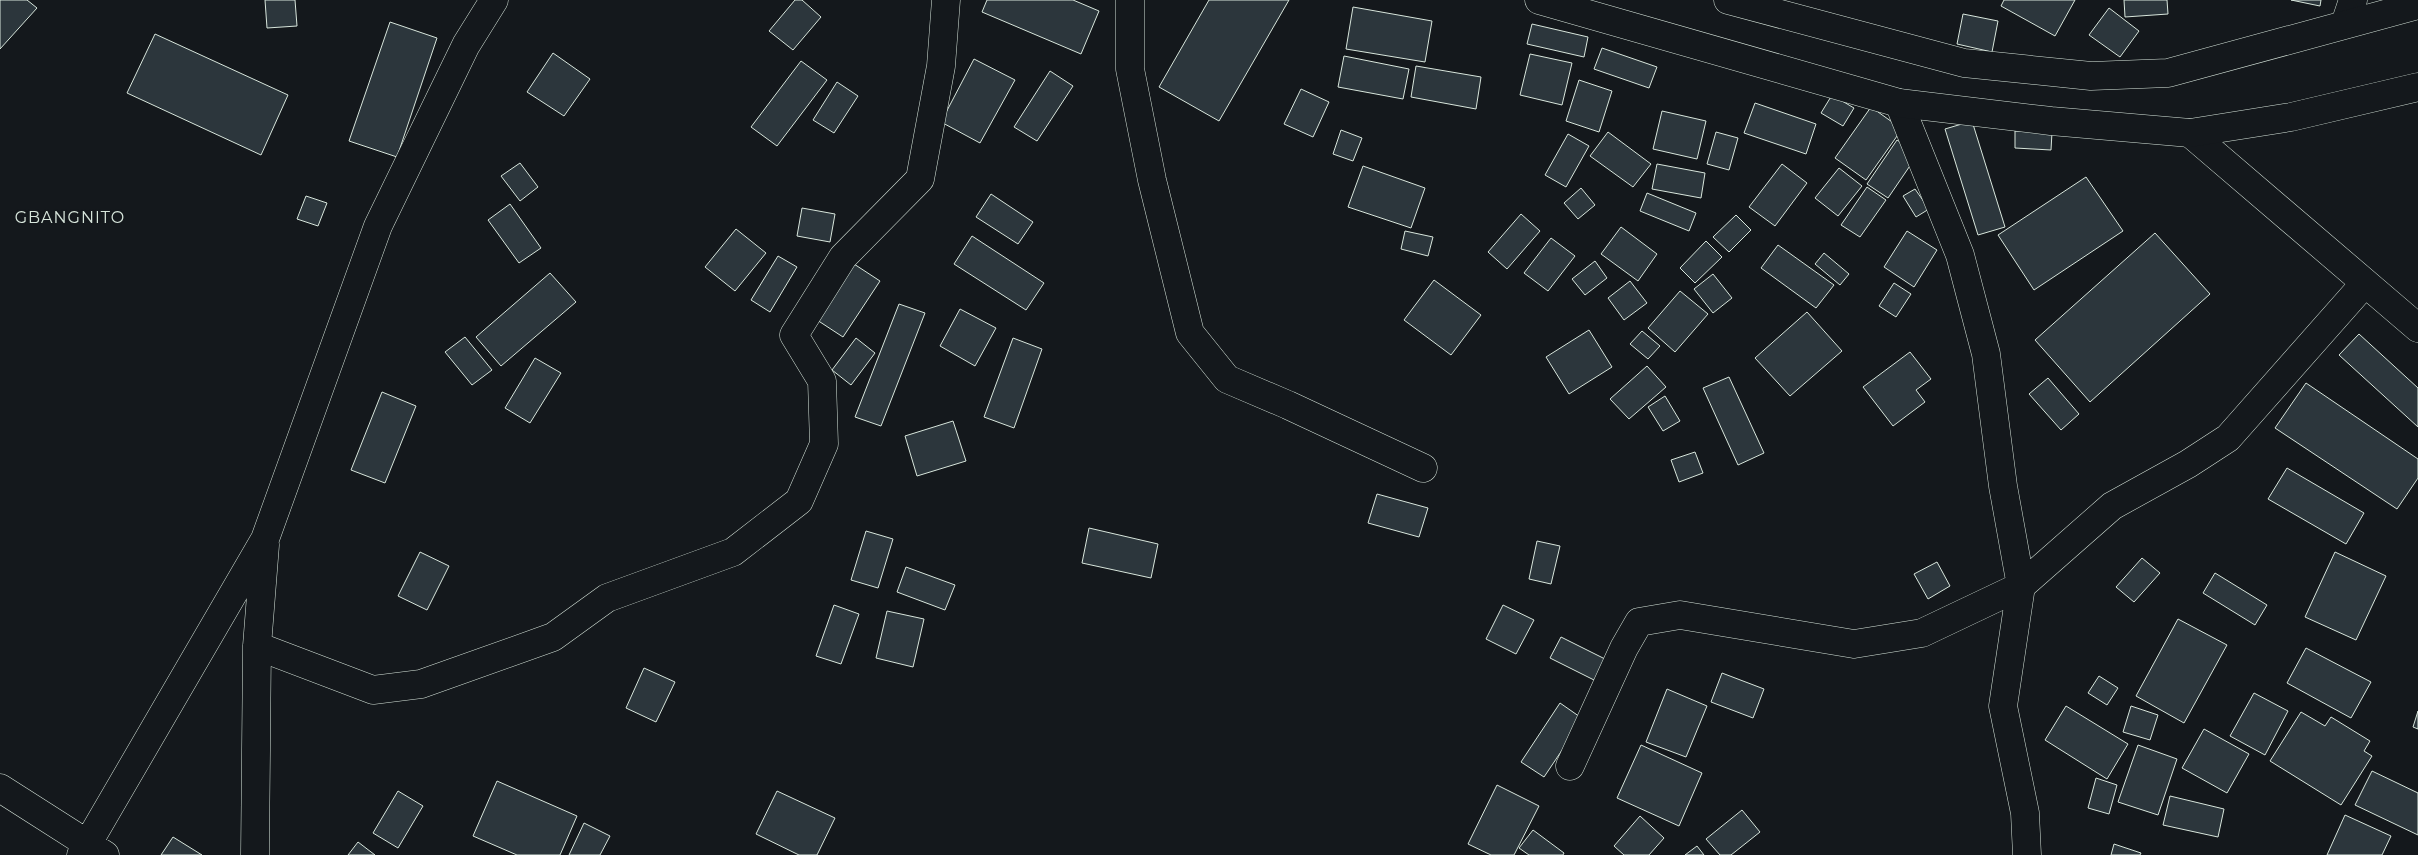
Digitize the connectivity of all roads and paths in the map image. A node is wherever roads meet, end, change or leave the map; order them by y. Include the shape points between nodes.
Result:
1 (494, 0) edge
2 (946, 0) edge
3 (1130, 0) edge
4 (1539, 0) edge
5 (1728, 0) edge
6 (2418, 5) edge
7 (2349, 12) edge
8 (2418, 86) edge
9 (1899, 103) junction
10 (2190, 133) junction
11 (2365, 283) junction
12 (2418, 328) edge
13 (1423, 468) dead end
14 (265, 539) junction
15 (2021, 586) junction
16 (257, 646) junction
17 (1570, 766) dead end
18 (0, 788) edge
19 (91, 851) edge
20 (255, 855) edge
21 (2027, 855) edge

1 - 14 street via 466,45 378,226
2 - 16 street via 941,66 920,179 843,257 794,335 822,381 824,435 824,444 799,501 733,552 607,598 553,637 421,684 373,690
3 - 13 street via 1130,69 1152,180 1190,333 1227,379
4 - 9 street
5 - 7 street via 1964,63 2091,76 2168,73
6 - 7 street
8 - 10 street via 2291,117
9 - 10 street
9 - 15 street via 1960,255 1986,354 2003,486
10 - 11 street
11 - 12 street
11 - 15 street via 2228,438 2112,506
14 - 16 street
14 - 19 street
15 - 17 street via 1922,633 1854,644 1680,615 1639,622
15 - 21 street via 2003,706 2025,813
16 - 20 street
18 - 19 street

